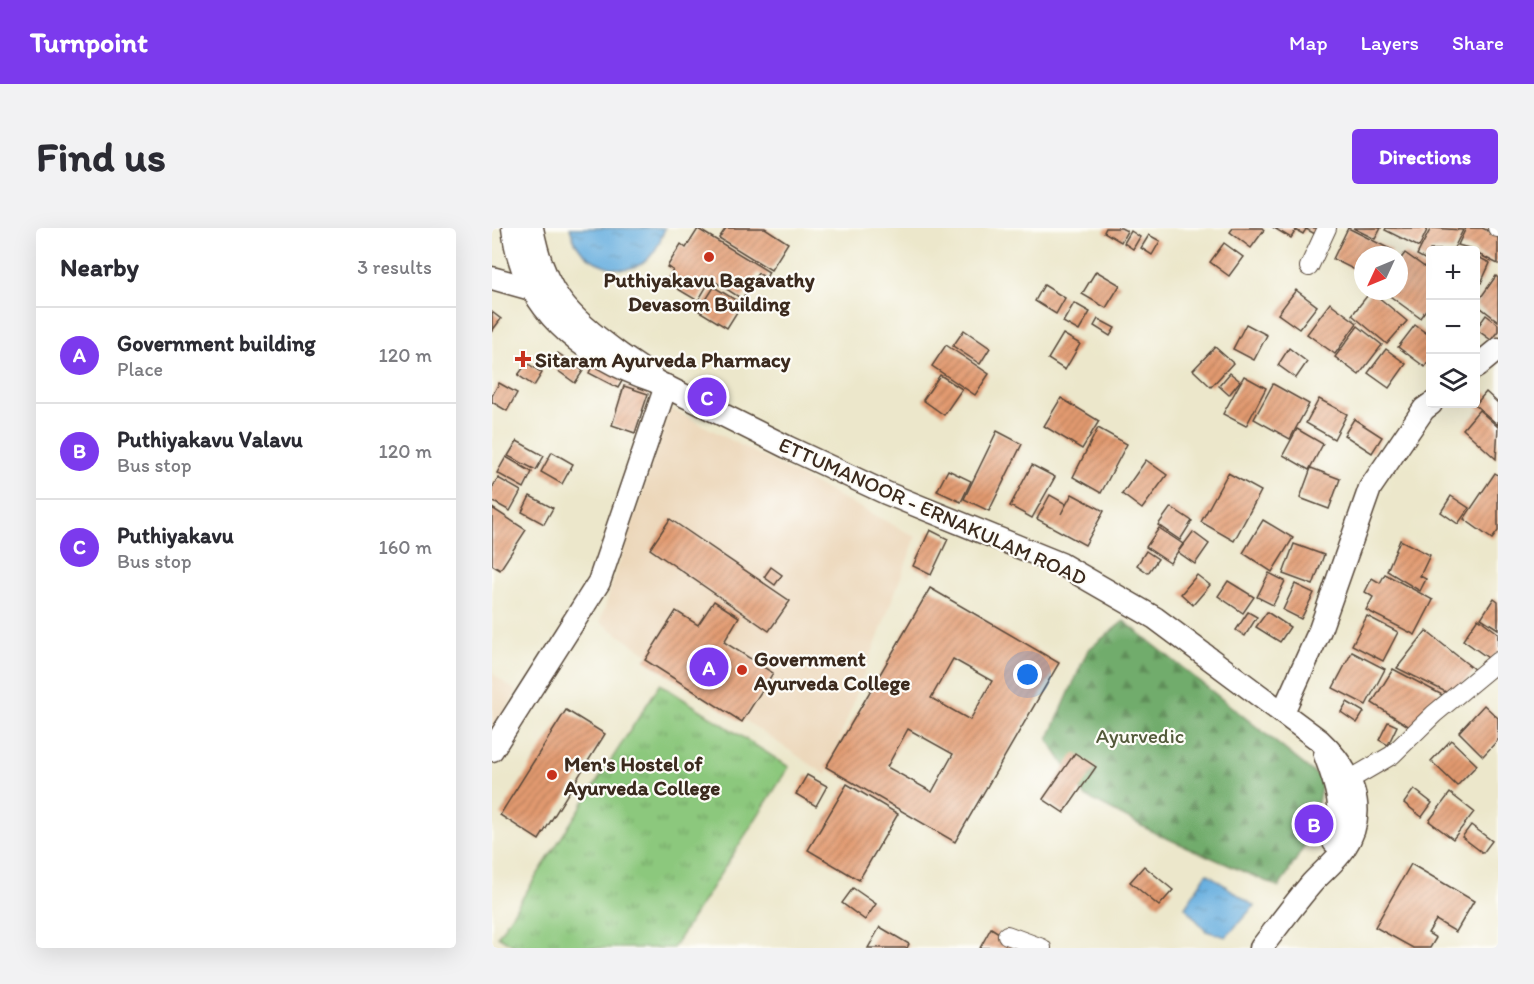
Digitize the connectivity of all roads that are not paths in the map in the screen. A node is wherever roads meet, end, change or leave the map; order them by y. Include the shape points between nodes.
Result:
1 (513, 228) edge
2 (532, 228) edge
3 (1327, 228) edge
4 (1309, 267) dead end
5 (492, 278) edge
6 (540, 286) junction
7 (1498, 349) edge
8 (1480, 364) edge
9 (661, 383) junction
10 (1428, 408) edge
11 (1498, 661) edge
12 (1282, 712) junction
13 (492, 750) edge
14 (1344, 784) junction
15 (1007, 935) dead end
16 (1042, 948) edge
17 (1261, 948) edge

1 - 6 main road, ETTUMANOOR - ERNAKULAM ROAD
2 - 6 main road, ETTUMANOOR - ERNAKULAM ROAD
3 - 4 street
5 - 6 main road
6 - 9 main road, ETTUMANOOR - ERNAKULAM ROAD via 577,321
7 - 8 main road
9 - 12 main road, ETTUMANOOR - ERNAKULAM ROAD via 886,493 1061,564 1155,618
9 - 13 main road via 599,582
10 - 12 main road via 1370,488 1320,630
11 - 14 street via 1392,755
12 - 14 main road, ETTUMANOOR - ERNAKULAM ROAD via 1338,757
14 - 17 main road, ETTUMANOOR - ERNAKULAM ROAD via 1356,800 1353,829 1344,849
15 - 16 street

